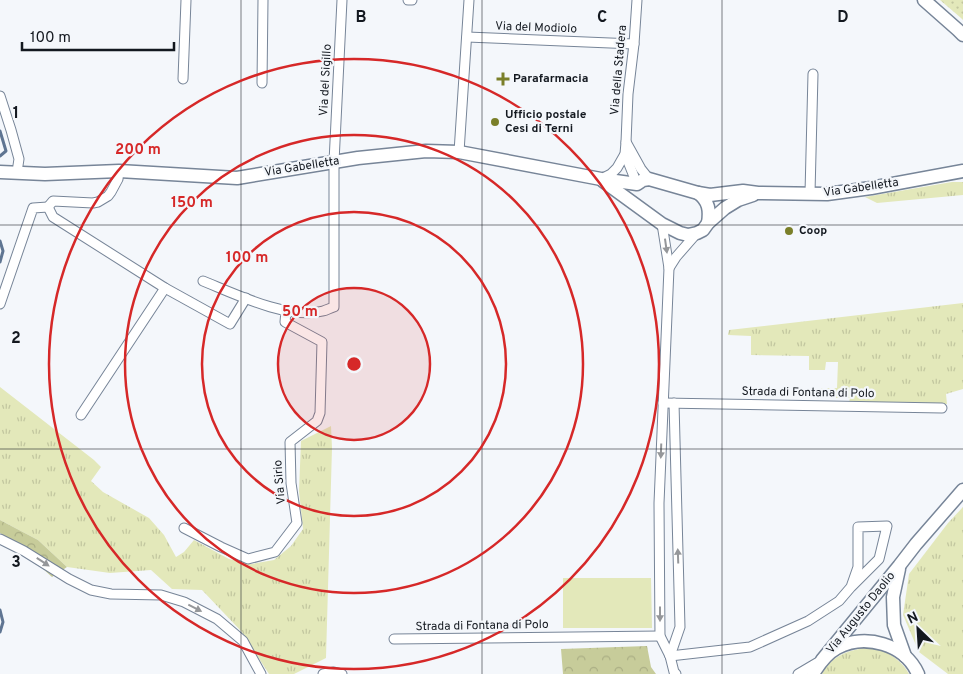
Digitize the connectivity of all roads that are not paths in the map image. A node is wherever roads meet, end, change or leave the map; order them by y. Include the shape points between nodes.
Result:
1 (186, 0) edge
2 (263, 0) edge
3 (342, 0) edge
4 (469, 0) edge
5 (637, 0) edge
6 (924, 0) edge
7 (963, 35) edge
8 (467, 37) junction
9 (634, 44) junction
10 (813, 74) dead end
11 (183, 79) dead end
12 (262, 83) dead end
13 (0, 96) edge
14 (626, 142) junction
15 (459, 152) junction
16 (624, 154) junction
17 (334, 162) junction
18 (963, 171) edge
19 (0, 172) edge
20 (17, 172) junction
21 (119, 172) junction
22 (601, 179) junction
23 (649, 179) junction
24 (637, 184) junction
25 (698, 193) junction
26 (758, 193) junction
27 (810, 193) junction
28 (634, 203) junction
29 (48, 206) junction
30 (662, 224) junction
31 (708, 224) junction
32 (697, 233) junction
33 (669, 268) junction
34 (202, 281) dead end
35 (165, 288) junction
36 (246, 298) junction
37 (0, 304) edge
38 (286, 311) junction
39 (663, 403) junction
40 (674, 403) junction
41 (942, 408) dead end
42 (81, 415) dead end
43 (963, 490) edge
44 (184, 528) dead end
45 (0, 539) edge
46 (899, 566) junction
47 (851, 587) junction
48 (660, 636) junction
49 (394, 640) dead end
50 (670, 656) junction
51 (905, 656) junction
52 (822, 660) junction
53 (919, 672) edge
54 (261, 674) edge
55 (323, 674) edge
56 (342, 674) edge
57 (676, 674) edge
58 (798, 674) edge
59 (813, 674) edge

1 - 11 street
2 - 12 street
3 - 17 street, Via del Sigillo
4 - 8 street
5 - 9 street, Via della Stadera
6 - 7 street
8 - 9 street, Via del Modiolo
8 - 15 street
9 - 14 street, Via della Stadera
10 - 27 street
13 - 20 street via 19,159
14 - 16 street, Via della Stadera
14 - 23 street
15 - 17 street, Via Gabelletta via 426,151
15 - 22 street, Via Gabelletta
16 - 22 street, Via della Stadera via 617,168
16 - 24 street
17 - 21 street, Via Gabelletta via 237,178
17 - 38 street via 334,307 310,313
18 - 27 street, Via Gabelletta via 871,188
19 - 20 street, Via Gabelletta
20 - 21 street, Via Gabelletta
21 - 29 street via 111,192 98,202 53,201
22 - 24 street, Via Gabelletta
22 - 28 street, Via Gabelletta
23 - 24 street
23 - 25 street, Via Gabelletta
24 - 28 street via 632,197
25 - 26 street, Via Gabelletta
25 - 31 street via 708,204
26 - 27 street, Via Gabelletta
26 - 31 street, Via Gabelletta via 725,208
28 - 30 street, Via Gabelletta
29 - 35 street via 53,217
29 - 37 street via 33,208
30 - 32 street, Via Gabelletta via 680,233
30 -> 33 street
31 - 32 street, Via Gabelletta
32 - 33 street
33 - 39 street
34 - 36 street
35 - 36 street via 230,324
35 - 42 street
36 - 38 street
38 - 44 street, Via Sirio via 285,322 322,342 320,413 317,421 290,442 297,523 274,552 248,559
39 - 40 street, Strada di Fontana di Polo
39 -> 48 street via 659,504
40 - 41 street, Strada di Fontana di Polo
50 -> 40 street via 680,627
43 - 46 street, Via Augusto Daolio
45 -> 54 street via 91,590 111,594 161,595 184,602 217,619 243,641
46 - 51 street, Via Augusto Daolio via 893,597 894,625
46 - 52 street, Via Augusto Daolio
47 - 47 street via 858,567 858,527 887,526 879,559
47 - 50 street via 839,601 808,621 750,647
48 - 49 street, Strada di Fontana di Polo
48 - 50 street
50 - 57 street
51 - 52 street via 890,646 872,641 836,648
51 - 53 street
52 - 58 street
52 - 59 street, Via Augusto Daolio
55 - 56 street

